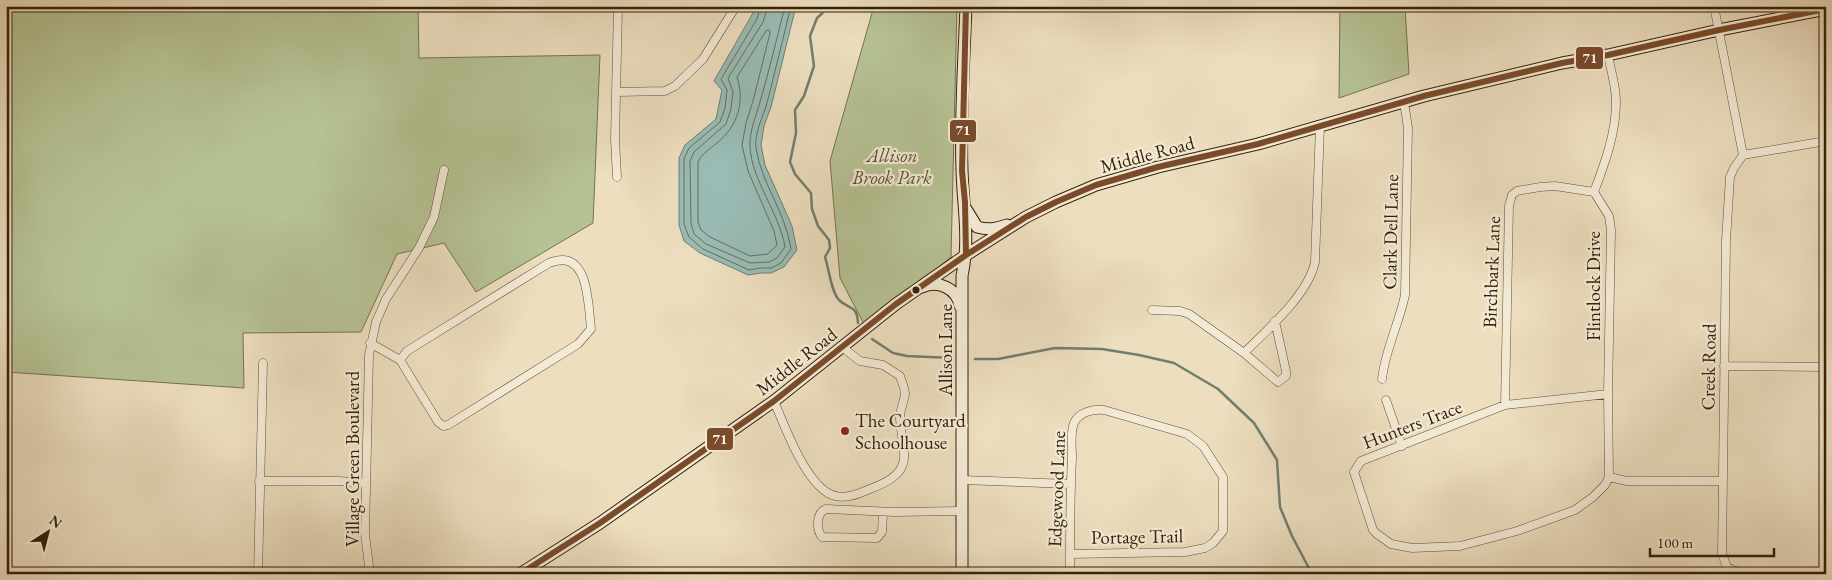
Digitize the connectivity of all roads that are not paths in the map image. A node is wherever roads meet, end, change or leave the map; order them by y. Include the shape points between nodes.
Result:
1 (618, 6) edge
2 (736, 6) edge
3 (966, 6) edge
4 (1714, 6) edge
5 (1826, 9) edge
6 (1719, 30) junction
7 (1608, 56) junction
8 (617, 92) junction
9 (1404, 102) junction
10 (1320, 125) junction
11 (1826, 141) edge
12 (1743, 155) junction
13 (444, 170) dead end
14 (617, 177) dead end
15 (1594, 192) junction
16 (965, 206) junction
17 (1016, 223) junction
18 (966, 255) junction
19 (918, 289) junction
20 (1152, 310) dead end
21 (962, 317) junction
22 (1275, 321) junction
23 (370, 343) junction
24 (842, 347) junction
25 (1244, 353) junction
26 (400, 360) junction
27 (263, 363) dead end
28 (1724, 366) junction
29 (1826, 367) edge
30 (1382, 379) dead end
31 (1608, 394) junction
32 (1386, 400) dead end
33 (774, 402) junction
34 (1505, 405) junction
35 (1087, 412) joint
36 (1402, 446) junction
37 (1609, 477) junction
38 (962, 480) junction
39 (259, 481) junction
40 (1723, 481) junction
41 (366, 483) junction
42 (1071, 484) junction
43 (962, 511) junction
44 (883, 512) junction
45 (1070, 554) junction
46 (258, 574) edge
47 (370, 574) edge
48 (520, 574) edge
49 (962, 574) edge
50 (1070, 574) edge
51 (1741, 574) edge

1 - 8 street
2 - 8 street via 703,59 675,86 665,91
3 - 16 main road, Allison Lane via 962,147
4 - 6 street
5 - 6 main road, Middle Road
6 - 7 main road, Middle Road
6 - 12 street
7 - 9 main road, Middle Road via 1562,63
7 - 15 street via 1615,85 1615,117 1607,157
8 - 14 street
9 - 10 main road, Middle Road
9 - 30 street, Clark Dell Lane via 1408,128 1405,295
10 - 17 main road, Middle Road via 1096,185
10 - 22 street via 1313,271 1303,290
11 - 12 street
12 - 28 street, Creek Road via 1730,177
13 - 23 street, Village Green Boulevard via 434,217 419,248 386,299
15 - 31 street, Flintlock Drive via 1609,216 1611,230
15 - 34 street, Birchbark Lane via 1555,186 1518,191 1512,195 1509,206
16 - 17 main road via 977,227 997,228
16 - 18 main road, Allison Lane
17 - 18 main road, Middle Road
18 - 19 main road, Middle Road
18 - 21 main road, Allison Lane via 962,276
19 - 21 main road via 943,285 954,292 960,302
19 - 24 main road, Middle Road
20 - 25 street via 1189,314
21 - 38 main road, Allison Lane
22 - 25 street
22 - 25 street via 1286,376 1275,381
23 - 26 street, Village Green Boulevard
23 - 41 street, Village Green Boulevard
24 - 33 main road, Middle Road
24 - 33 street via 860,361 883,365 900,376 905,393 899,415 904,458 894,476 854,496 838,497 827,492 799,456
26 - 26 street, Village Green Boulevard via 407,351 548,263 558,259 568,261 582,274 591,329 584,338 448,425 442,426 438,422
27 - 39 street
28 - 29 street
28 - 40 street, Creek Road
31 - 34 street, Hunters Trace
31 - 37 street, Flintlock Drive
32 - 36 street
33 - 48 main road, Middle Road via 600,523
34 - 36 street, Hunters Trace
35 - 42 street, Edgewood Lane via 1078,417 1073,427
35 - 45 street, Portage Trail via 1095,409 1118,413 1193,437 1203,446 1223,477 1224,531 1213,544 1185,552
36 - 37 street, Hunters Trace via 1361,462 1354,472 1373,530 1391,544 1412,548 1460,546 1518,531 1575,510 1593,497
37 - 40 street via 1627,481
38 - 42 street
38 - 43 main road, Allison Lane
39 - 41 street
39 - 46 street
40 - 51 street, Creek Road via 1722,554 1730,570
41 - 47 street, Village Green Boulevard via 365,534
42 - 45 street, Edgewood Lane
43 - 44 street
43 - 49 main road, Allison Lane
44 - 44 street via 823,510 819,515 819,532 822,537 877,538 882,532
45 - 50 street, Edgewood Lane

